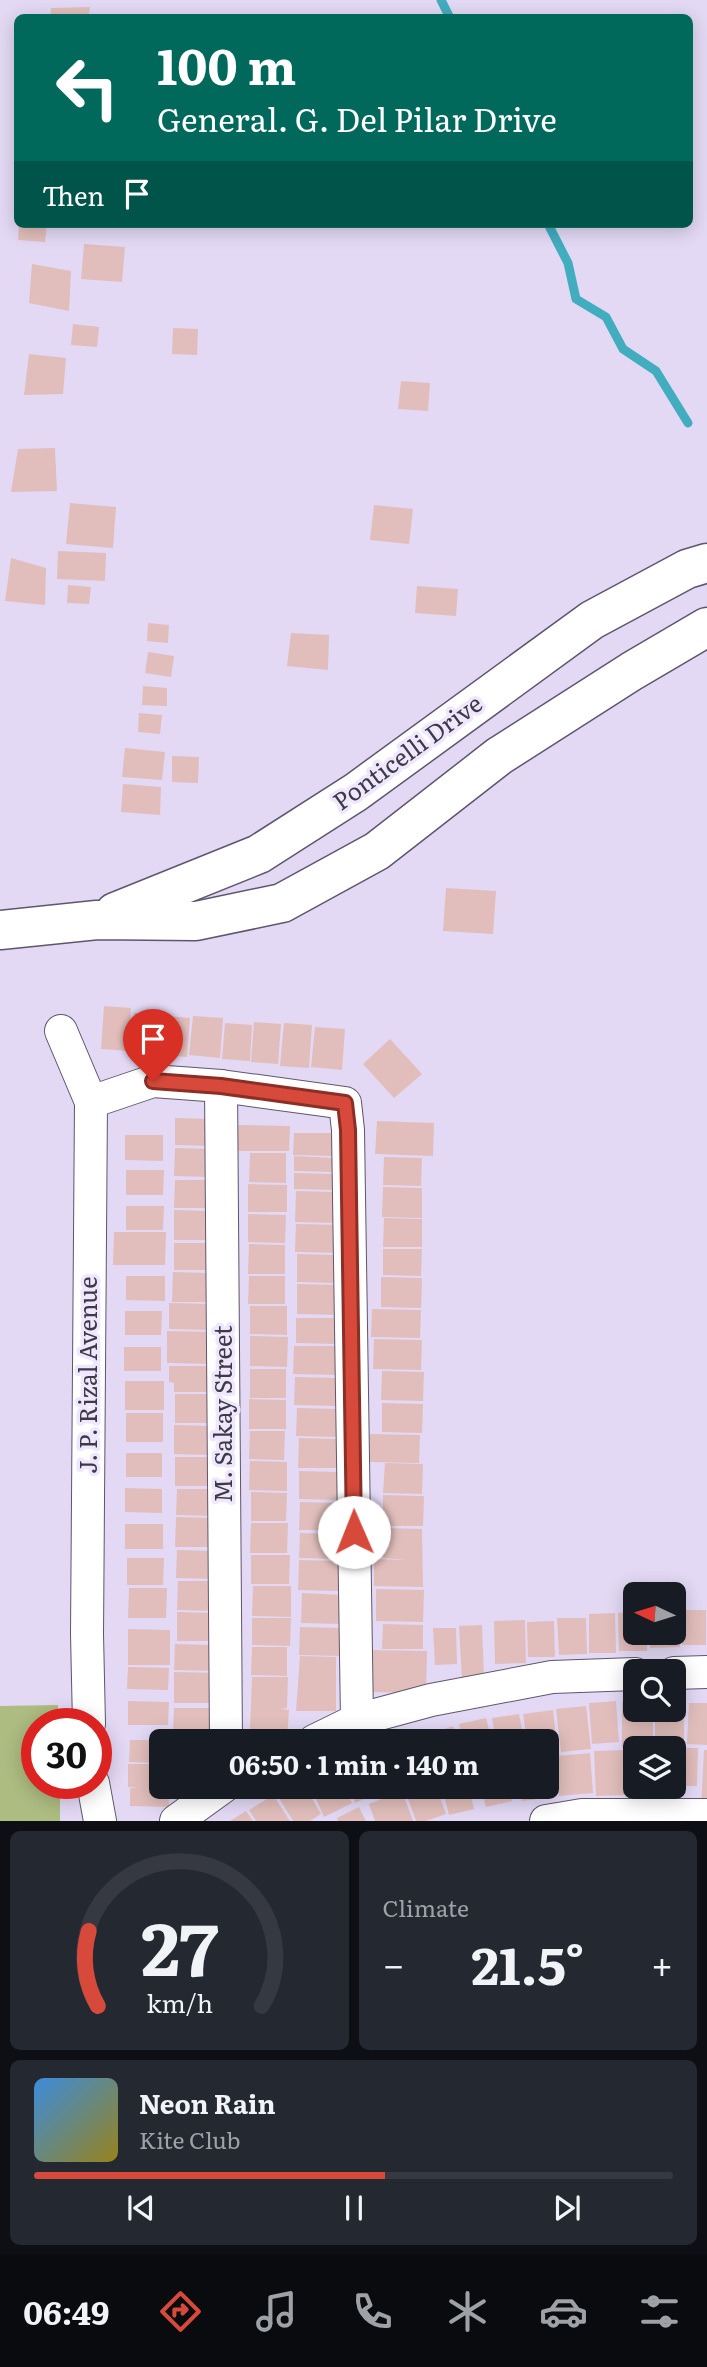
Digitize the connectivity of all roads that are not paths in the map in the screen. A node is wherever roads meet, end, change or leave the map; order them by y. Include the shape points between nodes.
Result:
1 (707, 563) edge
2 (665, 581) junction
3 (703, 629) edge
4 (97, 920) junction
5 (0, 930) edge
6 (61, 1031) dead end
7 (221, 1086) junction
8 (91, 1102) junction
9 (707, 1672) edge
10 (686, 1673) edge
11 (623, 1674) edge
12 (89, 1708) edge
13 (357, 1720) junction
14 (226, 1729) edge
15 (339, 1729) edge
16 (96, 1799) edge
17 (206, 1799) edge
18 (706, 1817) edge
19 (582, 1818) edge
20 (100, 1821) edge
21 (176, 1821) edge
22 (546, 1821) edge

1 - 2 street, Ponticelli Drive
2 - 3 street
2 - 4 street, Ponticelli Drive via 592,621 356,792 259,854
3 - 4 street, Ponticelli Drive via 499,756 377,851 282,902 196,921
4 - 5 street, Ponticelli Drive
6 - 8 street, J. P. Rizal Avenue
7 - 8 street via 153,1081
7 - 13 street via 345,1103
7 - 14 street, M. Sakay Street
8 - 12 street, J. P. Rizal Avenue
9 - 10 street
11 - 13 street via 552,1677 431,1700
13 - 15 street
16 - 20 street
17 - 21 street
18 - 19 street
19 - 22 street

